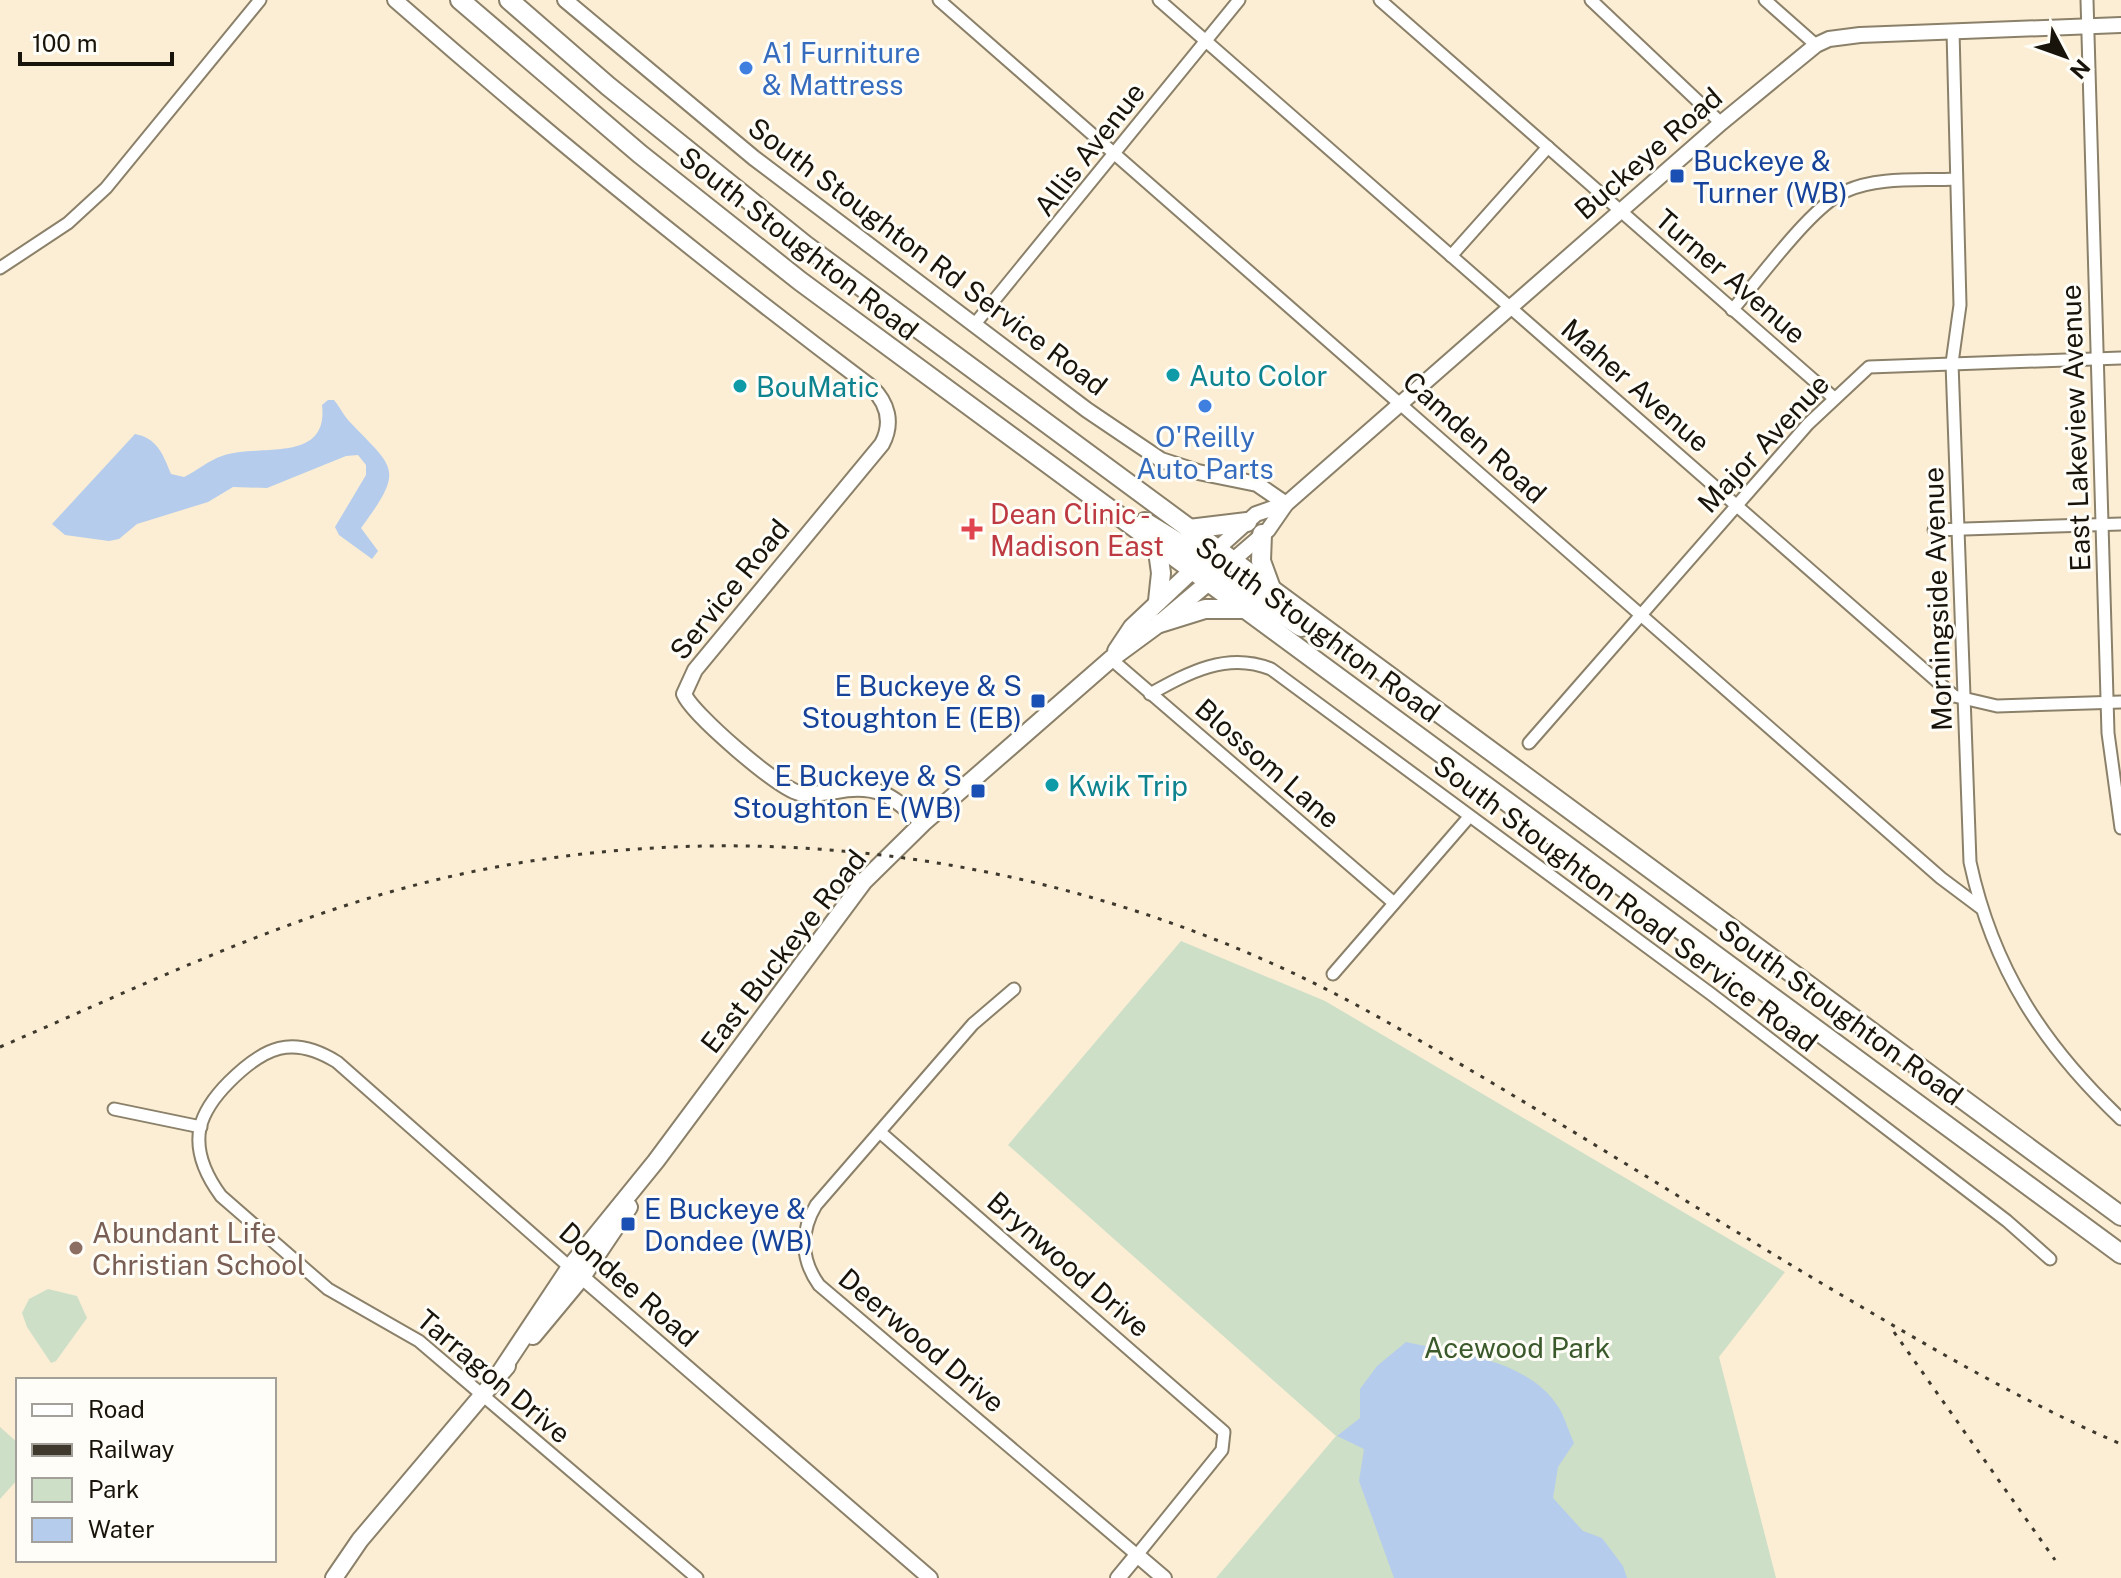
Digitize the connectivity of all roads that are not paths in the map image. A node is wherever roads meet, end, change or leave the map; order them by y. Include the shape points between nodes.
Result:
1 (260, 0) edge
2 (395, 0) edge
3 (460, 0) edge
4 (509, 0) edge
5 (565, 0) edge
6 (1159, 0) edge
7 (1239, 0) edge
8 (1380, 0) edge
9 (1591, 0) edge
10 (1765, 0) edge
11 (2087, 0) edge
12 (943, 1) edge
13 (2121, 25) edge
14 (2087, 26) junction
15 (1953, 31) junction
16 (1206, 40) junction
17 (1816, 45) junction
18 (1721, 123) junction
19 (1548, 147) junction
20 (1115, 152) junction
21 (1956, 179) junction
22 (1620, 212) junction
23 (1451, 256) junction
24 (0, 268) edge
25 (1510, 307) junction
26 (1732, 310) junction
27 (974, 325) junction
28 (2098, 358) junction
29 (2121, 358) edge
30 (1952, 363) junction
31 (1834, 398) junction
32 (961, 402) junction
33 (1402, 404) junction
34 (1286, 504) junction
35 (1736, 505) junction
36 (1247, 522) junction
37 (2121, 524) edge
38 (2104, 525) junction
39 (1189, 529) junction
40 (1958, 529) junction
41 (1934, 530) dead end
42 (1262, 534) junction
43 (1157, 544) junction
44 (1212, 554) junction
45 (1232, 561) junction
46 (1192, 571) junction
47 (1212, 579) junction
48 (1272, 591) junction
49 (1158, 601) junction
50 (1242, 609) junction
51 (1641, 613) junction
52 (1160, 623) junction
53 (1111, 659) junction
54 (1150, 694) junction
55 (1964, 700) junction
56 (2107, 701) junction
57 (2121, 702) edge
58 (1436, 712) junction
59 (1529, 743) dead end
60 (1469, 817) junction
61 (923, 823) junction
62 (2121, 828) edge
63 (1394, 903) junction
64 (1981, 908) junction
65 (1333, 974) dead end
66 (1014, 989) dead end
67 (114, 1109) dead end
68 (2121, 1119) edge
69 (201, 1127) junction
70 (881, 1133) junction
71 (2121, 1216) edge
72 (2121, 1254) edge
73 (2050, 1259) dead end
74 (576, 1272) junction
75 (482, 1394) junction
76 (360, 1540) junction
77 (1137, 1555) junction
78 (320, 1578) edge
79 (334, 1578) edge
80 (697, 1578) edge
81 (930, 1578) edge
82 (1118, 1578) edge
83 (1164, 1578) edge

1 - 24 street via 106,188 68,223
2 - 61 street, Service Road via 604,180 883,400 888,430 882,444 695,670 684,694 697,712 785,788 809,794 875,789
3 - 32 main road, South Stoughton Road via 708,209
4 - 39 main road, South Stoughton Road via 726,184
5 - 27 street, South Stoughton Rd Service Road via 754,158
6 - 16 street, Maher Avenue
7 - 16 street, Allis Avenue
8 - 19 street, Turner Avenue
9 - 18 street
10 - 17 street
11 - 14 street, East Lakeview Avenue
12 - 20 street, Camden Road
13 - 14 street, Buckeye Road
14 - 15 street, Buckeye Road
14 - 28 street, East Lakeview Avenue
15 - 17 street, Buckeye Road via 1834,38
15 - 21 street, Morningside Avenue
16 - 20 street, Allis Avenue
16 - 23 street, Maher Avenue
17 - 18 street, Buckeye Road
18 - 22 street, Buckeye Road
19 - 22 street, Turner Avenue
19 - 23 street
20 - 27 street, Allis Avenue
20 - 33 street, Camden Road
21 - 26 street via 1889,182 1845,191 1813,218
21 - 30 street, Morningside Avenue via 1960,305
22 - 25 street, Buckeye Road
22 - 26 street, Turner Avenue
23 - 25 street, Maher Avenue
25 - 33 street, Buckeye Road
25 - 35 street, Maher Avenue
26 - 31 street, Turner Avenue
27 - 34 street, South Stoughton Rd Service Road via 1161,460 1248,481
28 - 29 street, Major Avenue
28 - 30 street, Major Avenue
28 - 38 street, East Lakeview Avenue
30 - 31 street, Major Avenue via 1869,367
30 - 40 street, Morningside Avenue
31 - 35 street, Major Avenue
32 - 43 main road, South Stoughton Road
32 - 44 main road via 990,413 1147,524
33 - 34 street, Buckeye Road
33 - 51 street, Camden Road
34 - 36 street, Buckeye Road
34 - 42 street, Buckeye Road
35 - 51 street, Major Avenue
35 - 55 street, Maher Avenue via 1933,681
36 - 39 main road
36 - 44 street, Buckeye Road
37 - 38 street
38 - 40 street
38 - 56 street, East Lakeview Avenue
39 - 44 main road, South Stoughton Road
40 - 41 street
40 - 55 street, Morningside Avenue
42 - 45 street, Buckeye Road
42 - 48 main road via 1261,561
43 - 46 main road, South Stoughton Road
43 - 49 main road via 1162,585
44 - 45 main road, South Stoughton Road
44 - 46 main road, East Buckeye Road
45 - 47 main road, East Buckeye Road
45 - 48 main road, South Stoughton Road
46 - 47 main road
46 - 49 main road, East Buckeye Road
47 - 50 main road, South Stoughton Road
47 - 52 main road, East Buckeye Road
47 - 58 main road via 1263,601
48 - 58 main road, South Stoughton Road
49 - 53 main road, East Buckeye Road
50 - 52 main road via 1205,609
50 - 72 main road, South Stoughton Road
51 - 59 street, Major Avenue
51 - 64 street, Camden Road
52 - 53 main road, East Buckeye Road
53 - 54 street, Blossom Lane
53 - 61 main road, East Buckeye Road
54 - 60 street, South Stoughton Road Service Road via 1217,664 1256,663 1312,698
54 - 63 street, Blossom Lane
55 - 56 street, Maher Avenue via 1997,706
55 - 64 street, Morningside Avenue via 1968,850
56 - 57 street, Maher Avenue
56 - 62 street, East Lakeview Avenue
58 - 71 main road, South Stoughton Road
60 - 63 street
60 - 73 street, South Stoughton Road Service Road via 1710,993
61 - 74 main road, East Buckeye Road via 864,881
63 - 65 street
64 - 68 street, Morningside Avenue via 2043,1035 2075,1076
66 - 70 street, Deerwood Drive via 973,1024
67 - 69 street
69 - 74 street, Dondee Road via 212,1103 250,1062 269,1050 320,1052
69 - 75 street, Tarragon Drive via 204,1166 221,1196 328,1289 398,1326
70 - 77 street, Deerwood Drive via 811,1213 804,1247 814,1278
70 - 77 street, Brynwood Drive via 1224,1432 1220,1454
74 - 75 main road, East Buckeye Road
74 - 81 street, Dondee Road
75 - 76 main road, East Buckeye Road
75 - 80 street, Tarragon Drive
76 - 78 main road, East Buckeye Road
76 - 79 main road, East Buckeye Road
77 - 82 street
77 - 83 street

